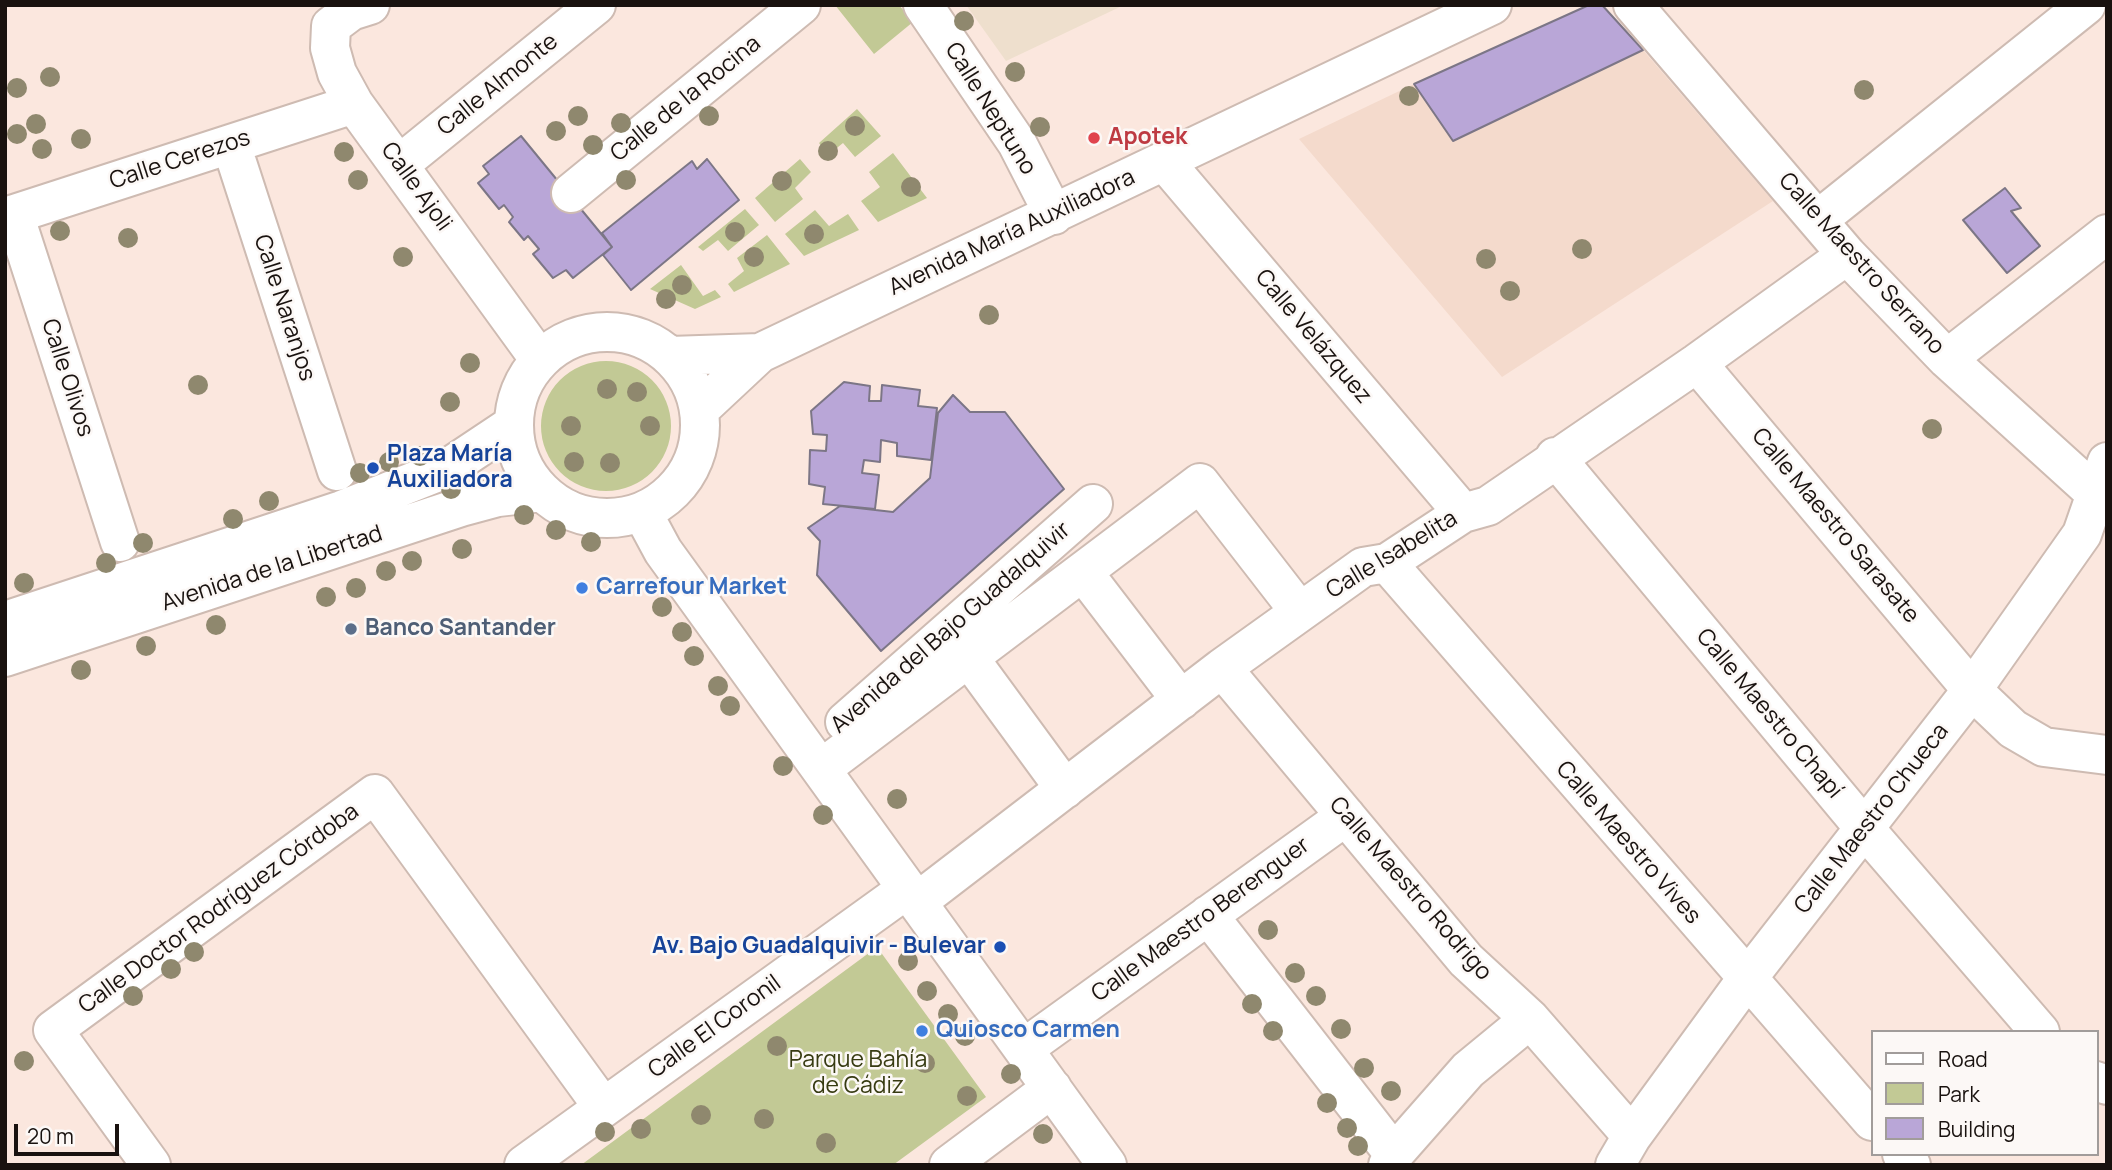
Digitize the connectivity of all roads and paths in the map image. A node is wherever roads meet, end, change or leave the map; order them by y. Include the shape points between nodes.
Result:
1 (596, 5) edge
2 (801, 5) edge
3 (923, 5) edge
4 (1492, 5) edge
5 (1633, 5) edge
6 (2086, 5) edge
7 (357, 7) edge
8 (354, 104) junction
9 (231, 144) junction
10 (1164, 161) junction
11 (400, 164) junction
12 (571, 193) dead end
13 (10, 215) edge
14 (1054, 215) junction
15 (1819, 219) junction
16 (2107, 234) edge
17 (1847, 255) junction
18 (760, 352) junction
19 (670, 356) junction
20 (1947, 359) junction
21 (540, 360) junction
22 (1697, 363) junction
23 (699, 410) junction
24 (514, 424) junction
25 (1555, 457) junction
26 (337, 471) dead end
27 (2103, 487) edge
28 (542, 492) junction
29 (1093, 504) dead end
30 (642, 512) junction
31 (1463, 513) junction
32 (120, 542) dead end
33 (1387, 563) junction
34 (1083, 572) junction
35 (1300, 612) junction
36 (5, 621) edge
37 (5, 657) edge
38 (969, 658) junction
39 (1222, 668) junction
40 (1972, 690) junction
41 (1181, 699) junction
42 (2107, 755) edge
43 (815, 760) junction
44 (1065, 789) junction
45 (1346, 816) junction
46 (1865, 829) junction
47 (912, 895) junction
48 (1208, 915) junction
49 (1746, 980) junction
50 (1530, 1019) junction
51 (2038, 1030) edge
52 (1023, 1049) junction
53 (1052, 1088) junction
54 (603, 1107) junction
55 (1870, 1119) edge
56 (1623, 1150) edge
57 (1391, 1159) edge
58 (151, 1165) edge
59 (523, 1165) edge
60 (949, 1165) edge
61 (1107, 1165) edge

1 - 11 street, Calle Almonte
2 - 12 street, Calle de la Rocina
3 - 14 street, Calle Neptuno via 1017,144
4 - 10 street, Avenida María Auxiliadora
5 - 15 street, Calle Maestro Serrano
6 - 15 street
7 - 8 street, Calle Ajoli via 331,26 330,48
8 - 9 street, Calle Cerezos
8 - 11 street, Calle Ajoli
9 - 13 street, Calle Cerezos
9 - 26 street, Calle Naranjos
10 - 14 street, Avenida María Auxiliadora
10 - 31 street, Calle Velázquez
11 - 21 street, Calle Ajoli
13 - 32 street, Calle Olivos
14 - 18 street, Avenida María Auxiliadora
15 - 17 street, Calle Maestro Serrano
16 - 20 street
17 - 20 street, Calle Maestro Serrano
17 - 22 street, Calle Isabelita
18 - 19 street, Avenida María Auxiliadora
18 - 23 street, Avenida María Auxiliadora
19 - 21 street via 619,332 590,333 563,342
19 - 23 street via 689,381
20 - 27 street, Calle Maestro Serrano
21 - 24 street via 522,390
22 - 25 street, Calle Isabelita
22 - 40 street, Calle Maestro Sarasate
23 - 30 street via 694,460 664,499
24 - 28 street via 517,449
24 - 36 street, Avenida de la Libertad via 448,468 342,510
25 - 31 street, Calle Isabelita via 1488,506
25 - 46 street, Calle Maestro Chapí
27 - 40 street, Calle Maestro Chueca via 2082,534
28 - 30 street via 564,508 589,517 616,519
28 - 37 street, Avenida de la Libertad via 461,507
29 - 43 street, Avenida del Bajo Guadalquivir
30 - 43 street, Avenida del Bajo Guadalquivir via 663,551
31 - 33 street, Calle Isabelita
33 - 35 street, Calle Isabelita via 1363,567
33 - 49 street, Calle Maestro Vives
34 - 35 street via 1200,483
34 - 38 street
34 - 41 street
35 - 39 street, Calle Isabelita
38 - 43 street
38 - 44 street
39 - 41 street, Calle Isabelita
39 - 45 street, Calle Maestro Rodrigo
40 - 42 street, Calle Maestro Sarasate via 2014,729 2044,747
40 - 46 street, Calle Maestro Chueca
41 - 44 street, Calle Isabelita
43 - 47 street, Avenida del Bajo Guadalquivir
44 - 47 street, Calle Isabelita
45 - 48 street, Calle Maestro Berenguer
45 - 50 street, Calle Maestro Rodrigo via 1466,960
46 - 49 street, Calle Maestro Chueca
46 - 51 street, Calle Maestro Chapí
47 - 52 street, Avenida del Bajo Guadalquivir
47 - 54 street, Calle El Coronil
48 - 52 street, Calle Maestro Berenguer
48 - 57 street
49 - 55 street, Calle Maestro Vives
49 - 56 street, Calle Maestro Chueca
50 - 56 street, Calle Maestro Rodrigo
50 - 57 street via 1468,1070
52 - 53 street, Avenida del Bajo Guadalquivir
53 - 60 street
53 - 61 street, Avenida del Bajo Guadalquivir
54 - 58 street, Calle Doctor Rodríguez Córdoba via 375,794 53,1030
54 - 59 street, Calle El Coronil

